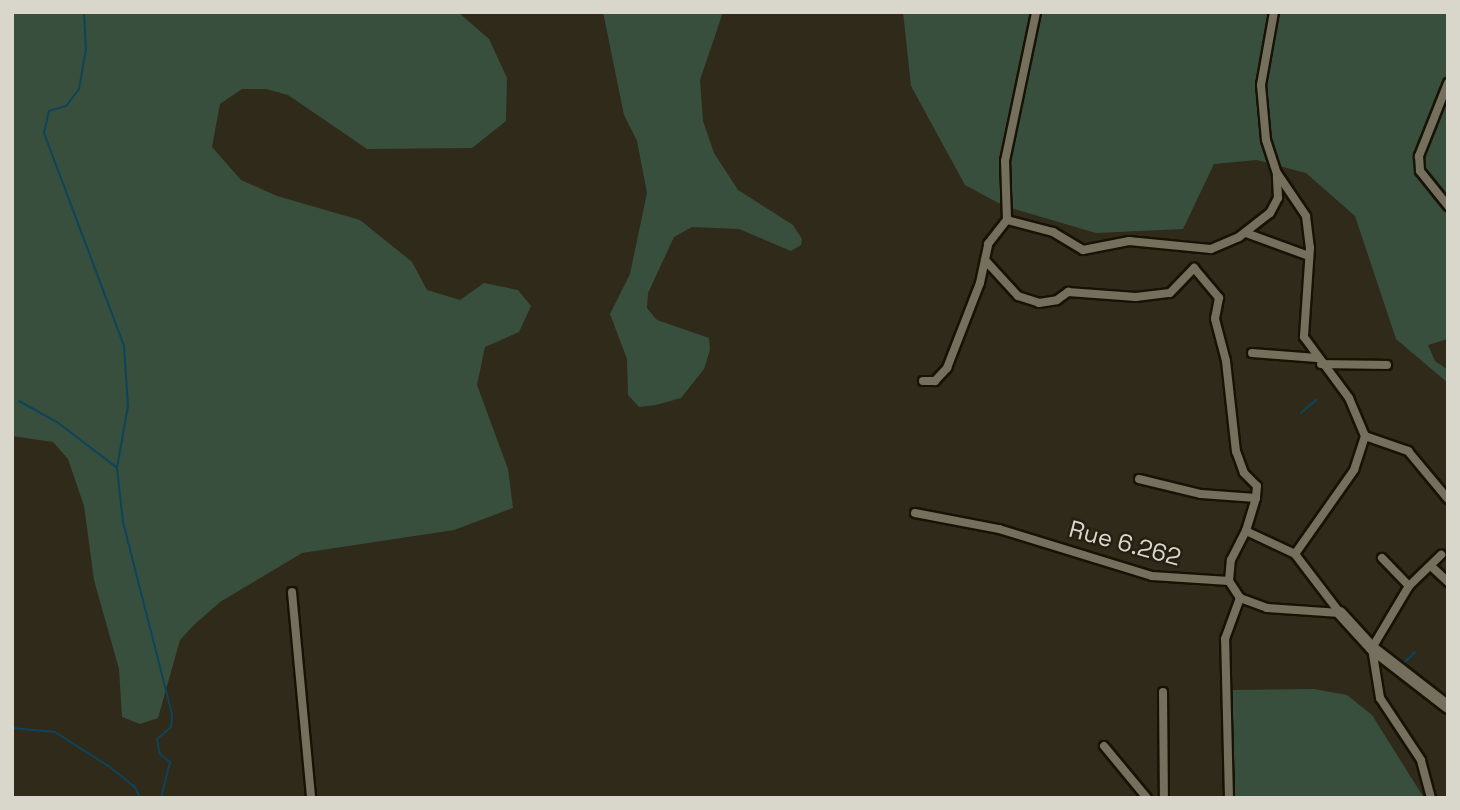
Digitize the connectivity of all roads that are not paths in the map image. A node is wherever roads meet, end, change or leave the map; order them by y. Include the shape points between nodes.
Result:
1 (1036, 12) edge
2 (1274, 12) edge
3 (1448, 83) edge
4 (1277, 173) junction
5 (1448, 206) edge
6 (1007, 220) junction
7 (1246, 233) junction
8 (1309, 256) junction
9 (985, 260) junction
10 (1252, 353) dead end
11 (1319, 361) junction
12 (1387, 365) dead end
13 (923, 381) dead end
14 (1365, 436) junction
15 (1139, 479) dead end
16 (1256, 498) junction
17 (1448, 499) edge
18 (915, 513) dead end
19 (1246, 531) junction
20 (1295, 554) junction
21 (1441, 555) dead end
22 (1382, 558) dead end
23 (1432, 567) junction
24 (1229, 581) junction
25 (1448, 582) edge
26 (1409, 586) junction
27 (292, 592) dead end
28 (1240, 598) junction
29 (1340, 613) junction
30 (1372, 648) junction
31 (1163, 692) dead end
32 (1448, 707) edge
33 (1104, 746) dead end
34 (311, 798) edge
35 (1147, 798) edge
36 (1164, 798) edge
37 (1229, 798) edge
38 (1431, 798) edge

1 - 6 street via 1005,161
2 - 4 street via 1261,85 1266,140
3 - 5 street via 1419,156 1420,171
4 - 7 street via 1277,203
4 - 8 street via 1306,216
6 - 7 street via 1053,232 1083,250 1129,241 1211,249
6 - 9 street via 988,244
7 - 8 street
8 - 11 street via 1304,337
9 - 13 street via 947,368 935,381
9 - 16 street via 1018,296 1039,303 1057,300 1068,292 1136,297 1170,293 1194,268 1219,298 1215,319 1226,360 1236,451 1244,473 1257,486
10 - 11 street
11 - 12 street
11 - 14 street via 1349,398
14 - 17 street via 1408,451
14 - 20 street via 1354,470
15 - 16 street via 1201,494
16 - 19 street
18 - 24 street, Rue 6.262 via 999,529 1152,576
19 - 20 street
19 - 24 street via 1231,561
20 - 29 street
21 - 23 street
22 - 26 street
23 - 25 street
23 - 26 street
24 - 28 street
26 - 30 street
27 - 34 street
28 - 29 street via 1278,610
28 - 37 street via 1225,639
29 - 30 street
30 - 32 street
30 - 38 street via 1380,698 1421,760
31 - 36 street
33 - 35 street

